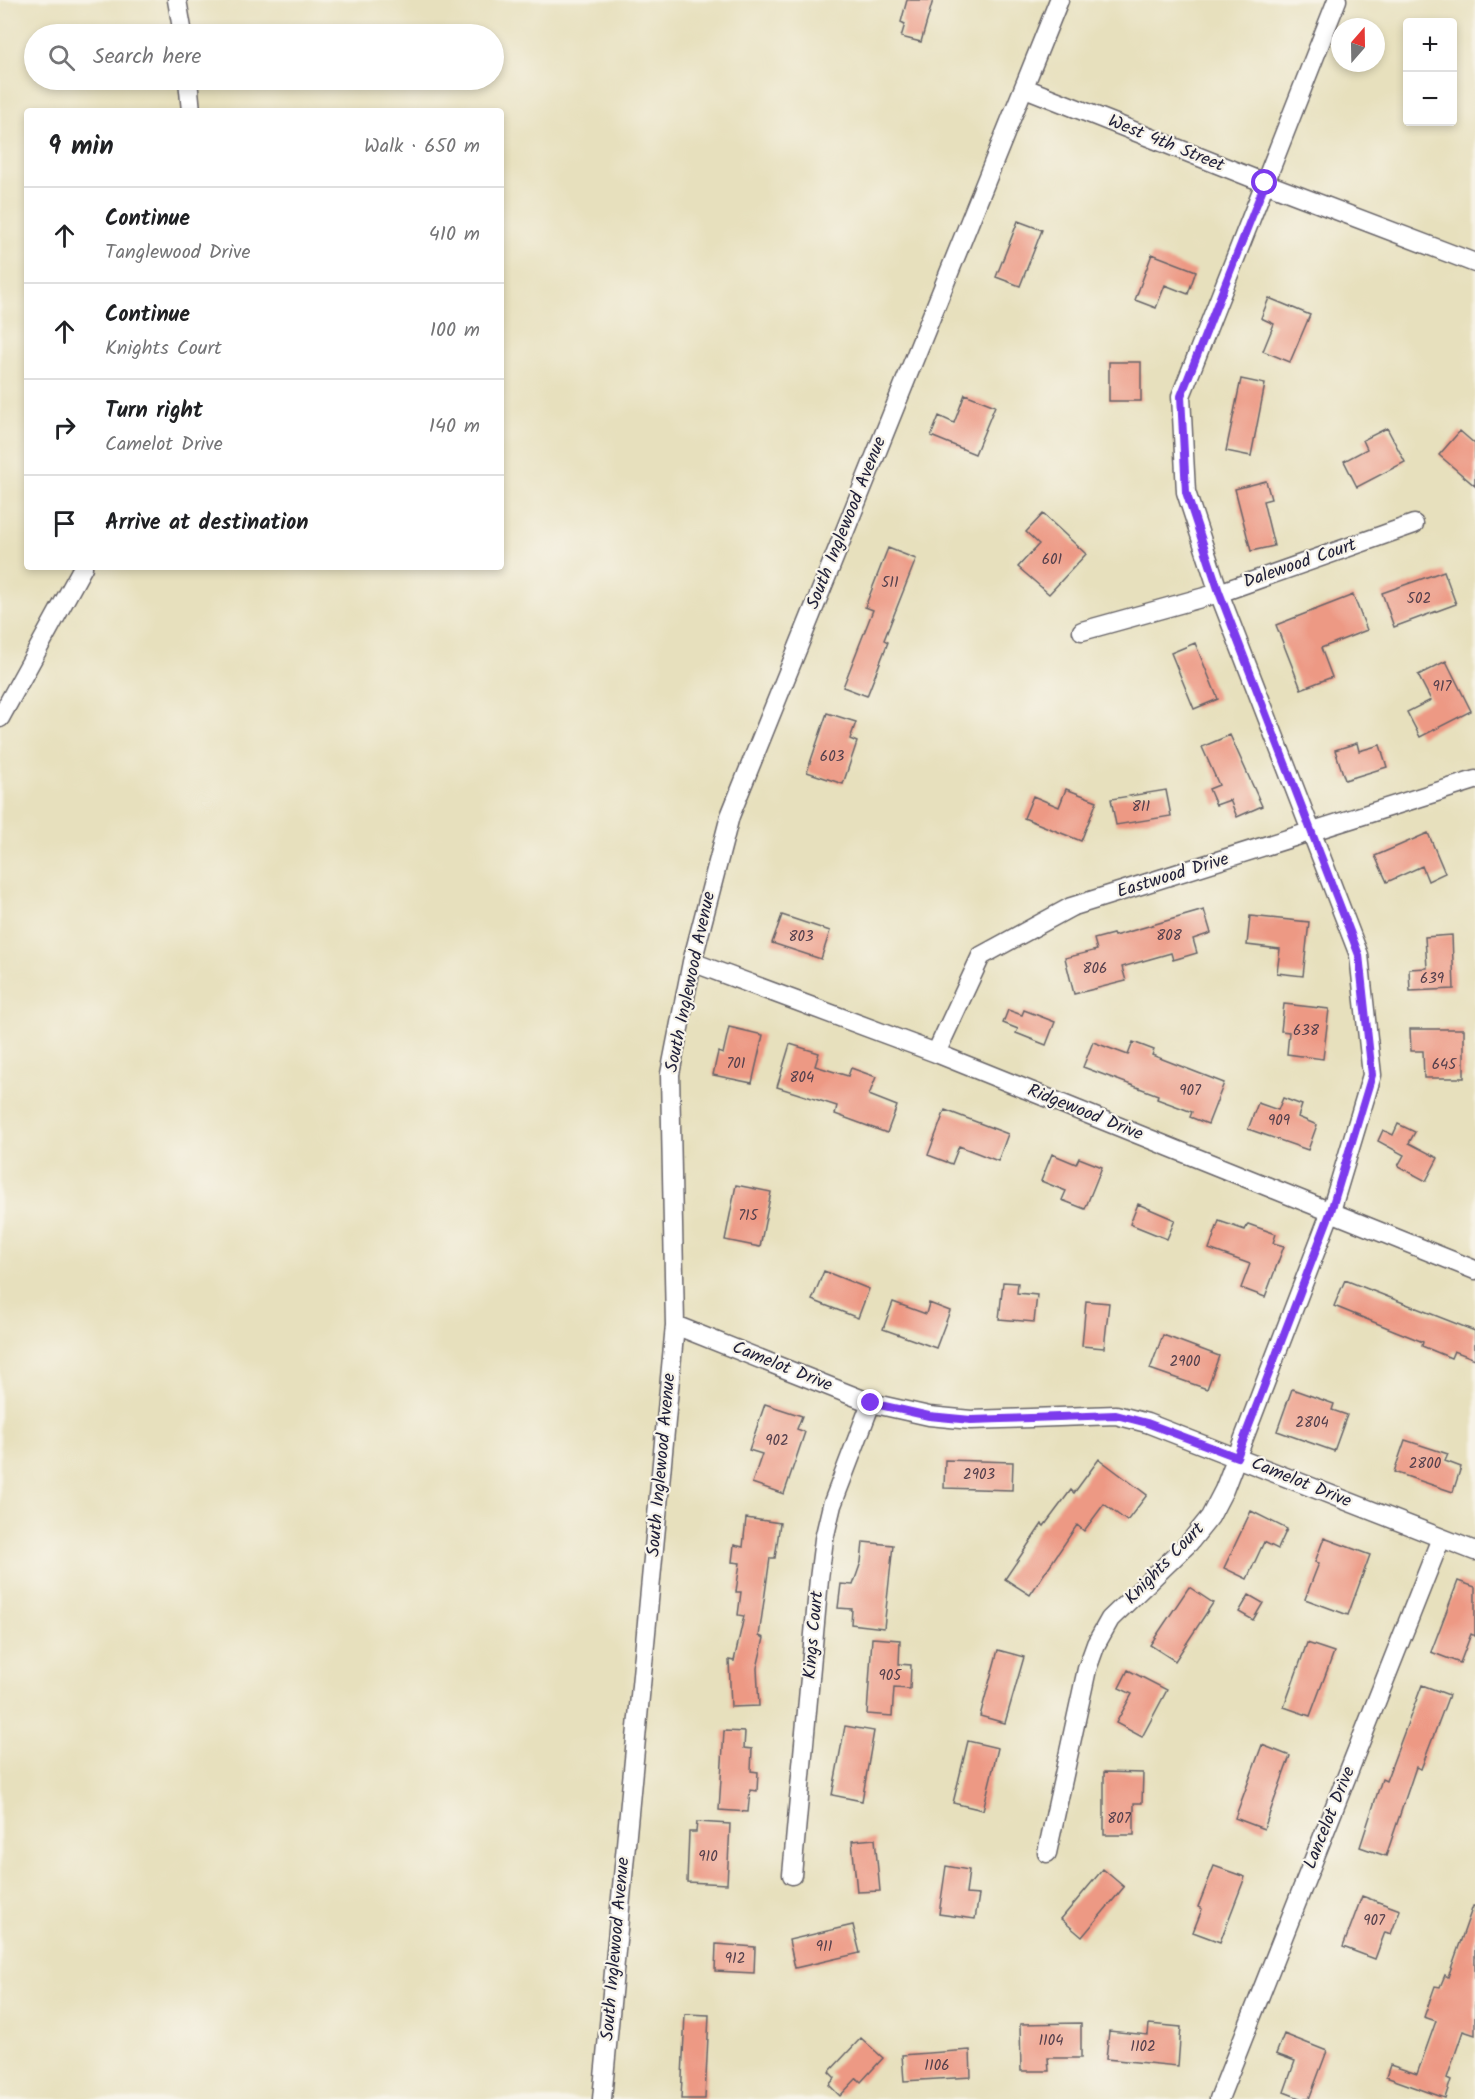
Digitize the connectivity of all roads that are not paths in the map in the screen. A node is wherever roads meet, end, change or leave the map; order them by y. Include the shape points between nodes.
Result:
1 (177, 0) edge
2 (1059, 0) edge
3 (1337, 0) edge
4 (181, 24) edge
5 (1025, 88) junction
6 (189, 90) edge
7 (191, 108) edge
8 (1265, 183) junction
9 (1475, 263) edge
10 (1414, 524) dead end
11 (81, 570) edge
12 (1219, 592) junction
13 (1082, 631) dead end
14 (0, 718) edge
15 (1475, 780) edge
16 (1311, 833) junction
17 (692, 962) junction
18 (936, 1053) junction
19 (1331, 1211) junction
20 (1475, 1270) edge
21 (675, 1325) junction
22 (871, 1403) junction
23 (1237, 1457) junction
24 (1441, 1538) junction
25 (1475, 1551) edge
26 (1047, 1854) dead end
27 (792, 1875) dead end
28 (602, 2099) edge
29 (1219, 2099) edge

1 - 4 street
2 - 5 street, South Inglewood Avenue
3 - 8 street, Knights Court
5 - 8 street, West 4th Street
5 - 17 street, South Inglewood Avenue via 730,816
6 - 7 street
8 - 9 street, West 4th Street
8 - 12 street, Knights Court via 1181,396 1186,492
10 - 12 street, Dalewood Court
11 - 14 street
12 - 13 street, Dalewood Court
12 - 16 street, Knights Court
15 - 16 street, Eastwood Drive
16 - 18 street, Eastwood Drive via 1071,907 981,956
16 - 19 street, Knights Court via 1359,955 1372,1075
17 - 18 street, Ridgewood Drive
17 - 21 street, South Inglewood Avenue via 670,1074
18 - 19 street, Ridgewood Drive
19 - 20 street, Ridgewood Drive
19 - 23 street, Knights Court
21 - 22 street, Camelot Drive
21 - 28 street, South Inglewood Avenue
22 - 23 street, Camelot Drive via 929,1416 971,1420 1116,1415
22 - 27 street, Kings Court via 832,1505 824,1539
23 - 24 street, Camelot Drive
23 - 26 street, Knights Court via 1210,1517 1189,1543 1110,1619 1096,1644 1087,1669
24 - 25 street, Camelot Drive
24 - 29 street, Lancelot Drive

